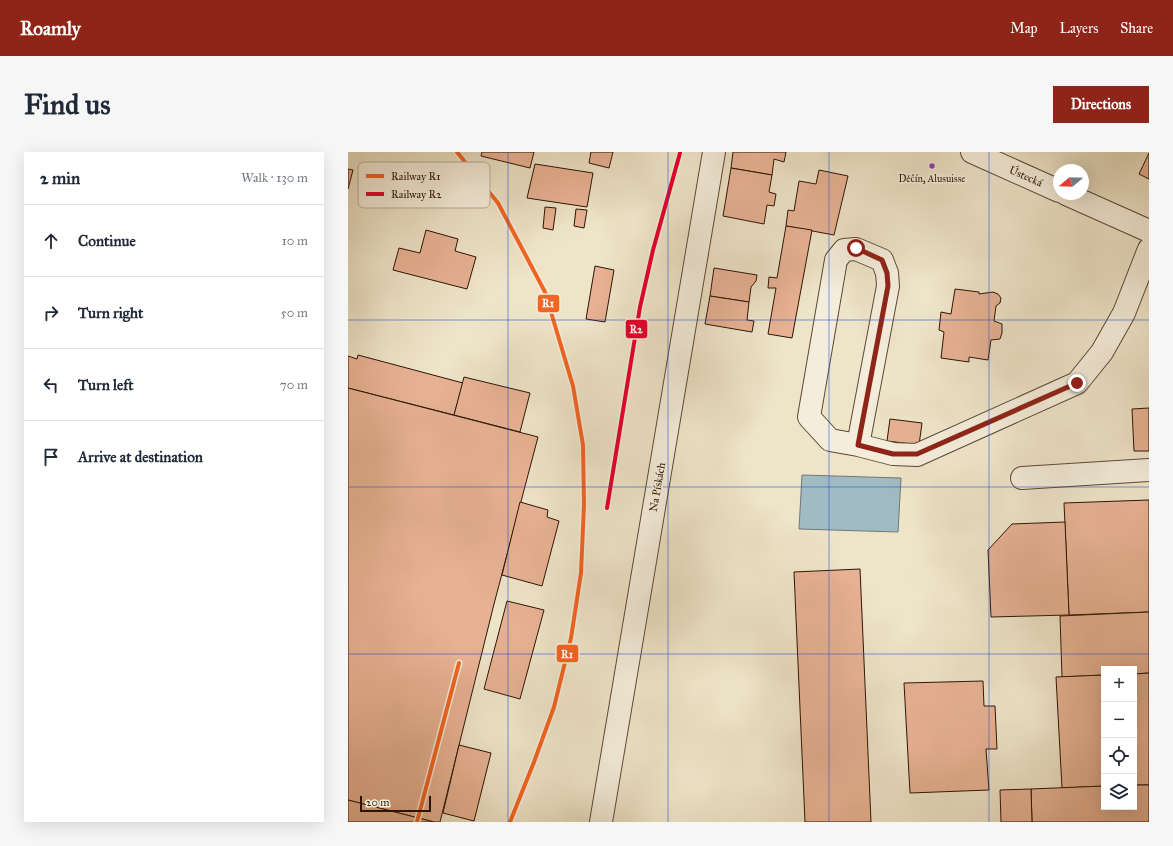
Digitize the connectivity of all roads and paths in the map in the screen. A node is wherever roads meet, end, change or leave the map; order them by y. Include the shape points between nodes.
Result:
1 (714, 152) edge
2 (972, 152) edge
3 (1053, 188) edge
4 (1079, 200) edge
5 (1149, 231) edge
6 (1149, 249) edge
7 (858, 445) junction
8 (1149, 470) edge
9 (1022, 478) dead end
10 (601, 822) edge

1 - 10 street, Na Pískách
2 - 3 street, Ústecká
4 - 5 street
6 - 7 street via 1124,314 1102,352 1077,383 917,454 893,454
7 - 7 street via 830,440 809,417 836,260 844,250 856,248 882,260 888,286
8 - 9 street

